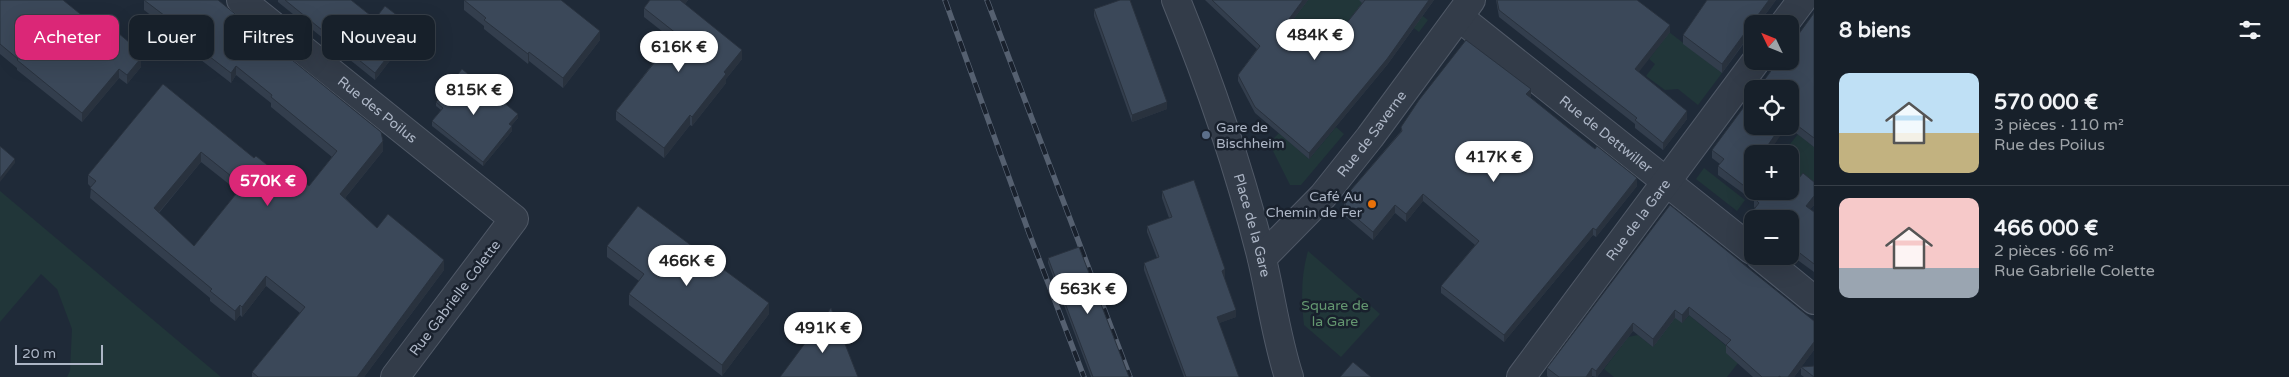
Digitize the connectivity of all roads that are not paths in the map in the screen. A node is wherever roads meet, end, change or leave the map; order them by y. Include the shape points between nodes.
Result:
1 (1176, 0) edge
2 (1802, 0) edge
3 (251, 3) edge
4 (1465, 8) edge
5 (1791, 15) edge
6 (1749, 70) edge
7 (1668, 183) junction
8 (514, 219) joint
9 (1744, 244) edge
10 (1262, 258) junction
11 (1771, 265) edge
12 (1814, 300) edge
13 (1288, 373) edge
14 (395, 377) edge
15 (1521, 377) edge

1 - 10 street, Place de la Gare via 1242,183
2 - 5 street
3 - 8 street, Rue des Poilus
4 - 7 street, Rue de Dettwiller
4 - 10 street, Rue de Saverne via 1323,196
6 - 7 street, Rue de la Gare
7 - 9 street, Rue de Dettwiller
7 - 15 street, Rue de la Gare
8 - 14 street, Rue Gabrielle Colette
10 - 13 street, Place de la Gare
11 - 12 street

